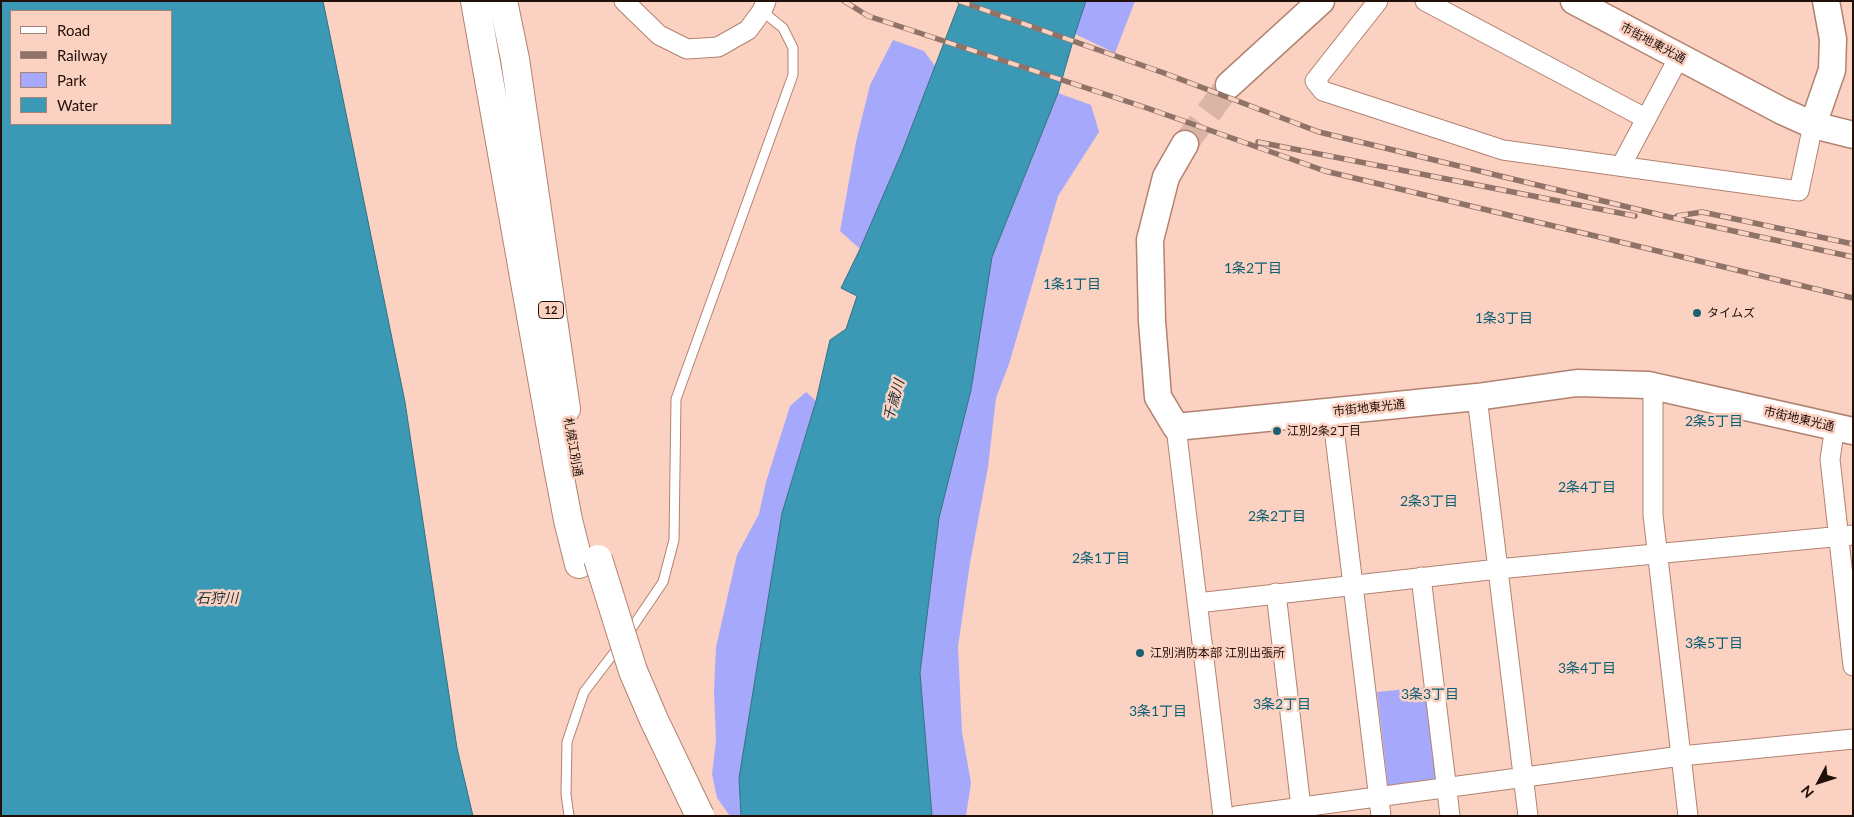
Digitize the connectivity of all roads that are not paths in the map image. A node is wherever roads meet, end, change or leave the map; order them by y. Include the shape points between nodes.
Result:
1 (475, 1) edge
2 (503, 1) edge
3 (624, 1) edge
4 (1321, 1) edge
5 (1378, 1) edge
6 (1425, 1) edge
7 (1574, 1) edge
8 (1826, 1) edge
9 (764, 6) edge
10 (1679, 57) junction
11 (1229, 85) tunnel mouth
12 (1645, 118) junction
13 (1813, 125) junction
14 (1853, 135) edge
15 (1185, 144) tunnel mouth
16 (1621, 166) junction
17 (1653, 386) junction
18 (1477, 397) junction
19 (1332, 412) junction
20 (1176, 427) junction
21 (1844, 429) edge
22 (1846, 536) edge
23 (1657, 554) junction
24 (589, 561) junction
25 (1498, 569) junction
26 (1422, 577) junction
27 (1353, 584) junction
28 (1276, 593) junction
29 (1197, 603) junction
30 (1853, 666) edge
31 (1853, 739) edge
32 (1681, 756) junction
33 (1524, 777) junction
34 (1447, 788) junction
35 (1378, 797) junction
36 (1302, 812) edge
37 (569, 816) edge
38 (679, 816) edge
39 (700, 816) edge
40 (1223, 816) edge
41 (1236, 816) edge
42 (1381, 816) edge
43 (1450, 816) edge
44 (1528, 816) edge
45 (1688, 816) edge

1 - 24 highway, 札幌江別通 / 12 via 568,520
2 - 24 highway, 札幌江別通 / 12 via 515,59
3 - 9 street via 659,35 687,49 718,47 748,30
4 - 11 street
5 - 16 street via 1315,81 1323,91 1503,150
6 - 12 street
7 - 10 street, 市街地東光通
8 - 13 street via 1833,39 1832,70
9 - 37 lane via 783,28 793,48 793,75 676,399 674,540 663,582 584,692 567,742
10 - 12 street
10 - 13 street, 市街地東光通
12 - 16 street
13 - 14 street, 市街地東光通
13 - 16 street via 1800,191
15 - 20 street via 1166,178 1150,240 1158,397
17 - 18 street, 市街地東光通 via 1577,384
17 - 21 street, 市街地東光通
17 - 23 street via 1653,515
18 - 19 street, 市街地東光通
18 - 25 street
19 - 20 street, 市街地東光通
19 - 27 street
20 - 29 street
21 - 22 street via 1830,459
22 - 23 street
22 - 30 street
23 - 25 street
23 - 32 street
24 - 38 highway, 札幌江別通 / 12 via 600,627 639,734
24 - 39 highway, 札幌江別通 / 12, bridge via 654,720
25 - 26 street
25 - 33 street
26 - 27 street
26 - 34 street
27 - 28 street
27 - 35 street
28 - 29 street
28 - 36 street
29 - 40 street
31 - 32 street
32 - 33 street
32 - 45 street
33 - 34 street
33 - 44 street
34 - 35 street
34 - 43 street
35 - 36 street
35 - 42 street
36 - 41 street

